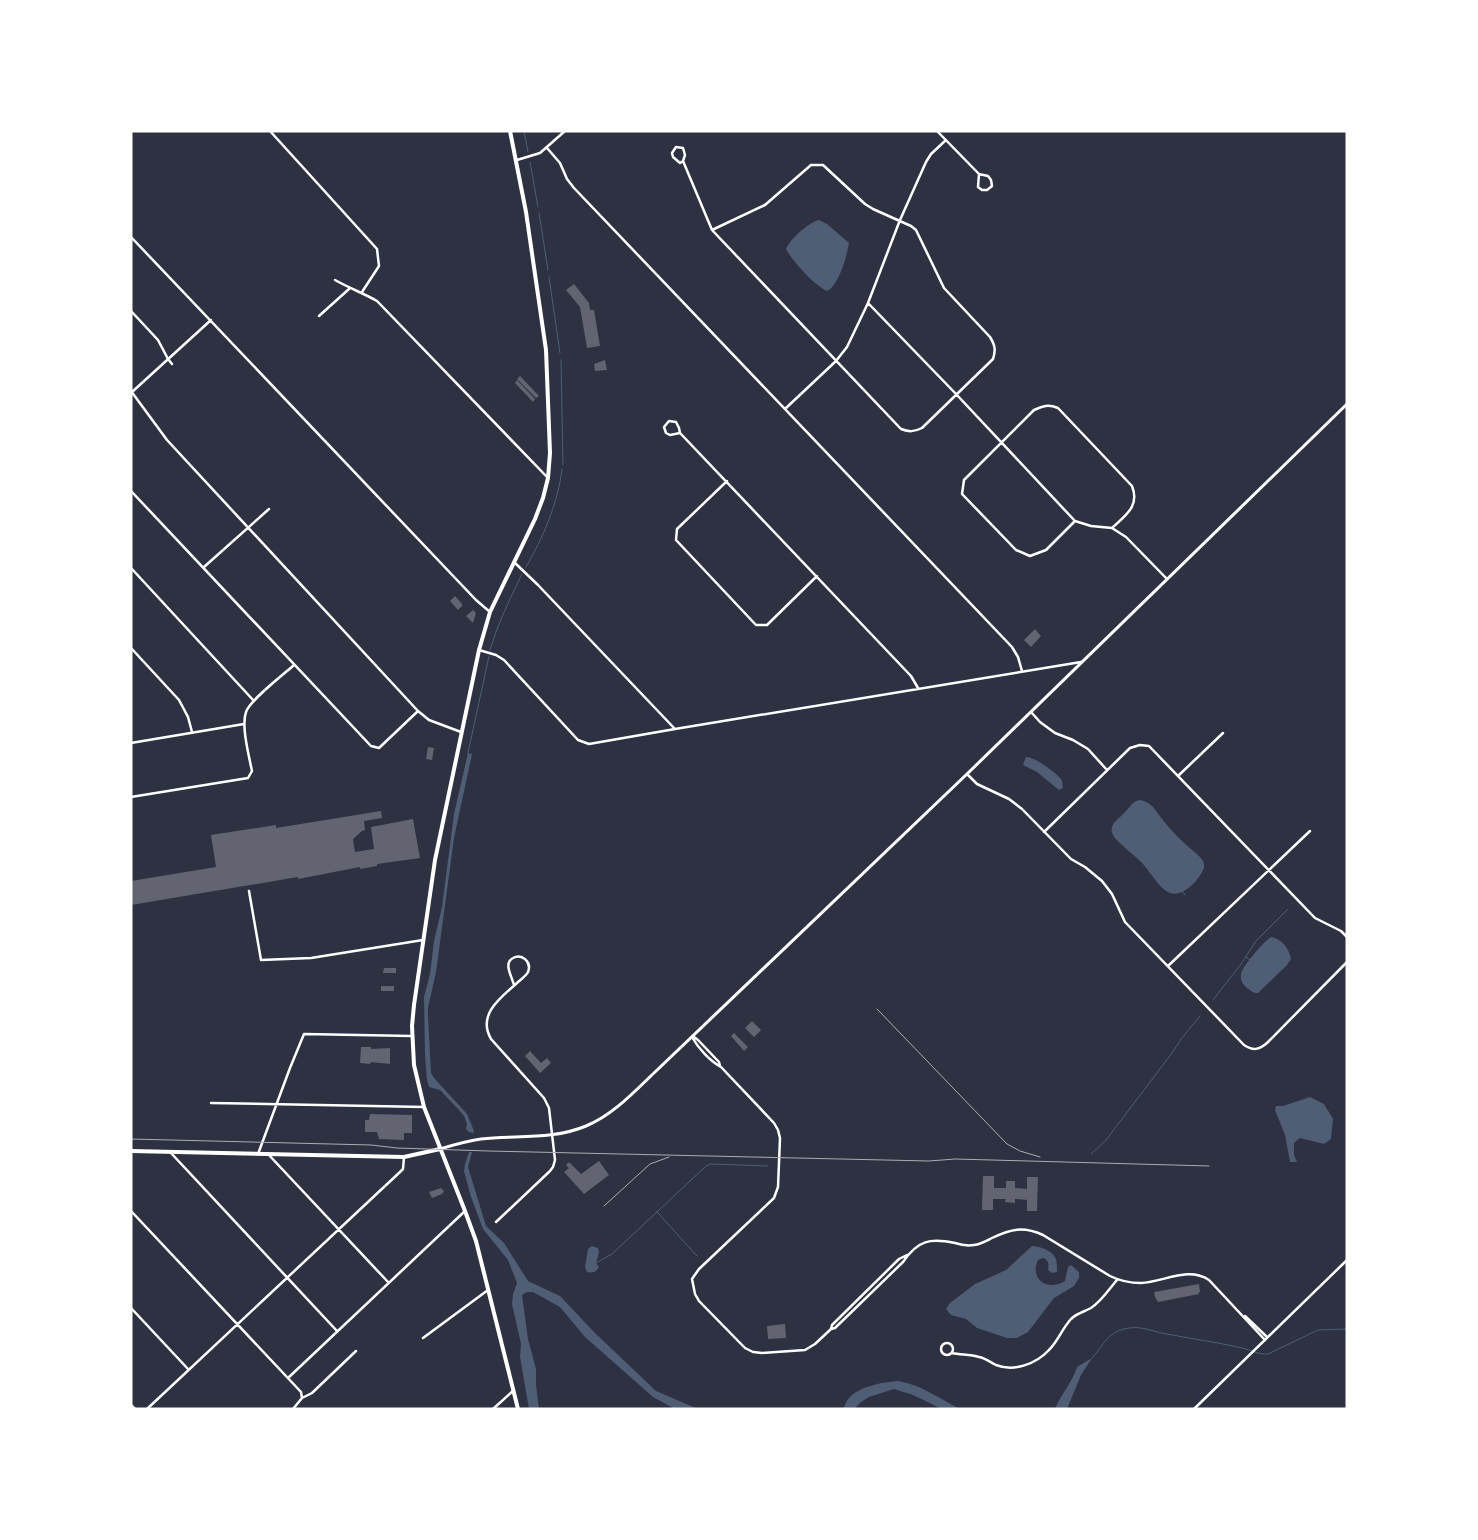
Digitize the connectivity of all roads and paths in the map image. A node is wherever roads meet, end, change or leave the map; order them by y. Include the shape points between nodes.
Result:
1 (270, 131) edge
2 (510, 131) edge
3 (565, 131) edge
4 (937, 131) edge
5 (946, 140) junction
6 (547, 148) junction
7 (517, 160) junction
8 (683, 161) junction
9 (979, 174) junction
10 (900, 220) junction
11 (712, 230) junction
12 (131, 237) edge
13 (335, 280) dead end
14 (349, 289) junction
15 (362, 292) junction
16 (868, 303) junction
17 (131, 311) edge
18 (319, 316) dead end
19 (212, 320) junction
20 (168, 359) junction
21 (836, 361) junction
22 (172, 364) dead end
23 (132, 392) edge
24 (956, 394) junction
25 (1347, 404) edge
26 (786, 408) junction
27 (680, 433) junction
28 (1001, 442) junction
29 (548, 478) junction
30 (727, 481) junction
31 (131, 491) edge
32 (269, 508) dead end
33 (1075, 521) junction
34 (249, 527) junction
35 (1112, 528) junction
36 (514, 562) junction
37 (204, 567) junction
38 (131, 568) edge
39 (817, 576) junction
40 (1167, 579) junction
41 (490, 612) junction
42 (131, 648) edge
43 (478, 650) junction
44 (1081, 662) junction
45 (294, 664) junction
46 (1022, 671) junction
47 (918, 688) junction
48 (255, 701) junction
49 (418, 711) junction
50 (1030, 712) junction
51 (244, 724) junction
52 (675, 729) junction
53 (461, 732) junction
54 (192, 733) junction
55 (1223, 734) dead end
56 (131, 743) edge
57 (1107, 770) junction
58 (967, 774) junction
59 (1178, 776) junction
60 (131, 797) edge
61 (1310, 831) dead end
62 (1044, 832) junction
63 (1269, 870) junction
64 (250, 891) dead end
65 (1347, 937) edge
66 (423, 940) junction
67 (1347, 962) edge
68 (1168, 966) junction
69 (514, 985) junction
70 (412, 1036) junction
71 (692, 1036) junction
72 (211, 1103) dead end
73 (277, 1104) junction
74 (424, 1107) junction
75 (553, 1134) junction
76 (440, 1149) junction
77 (131, 1151) edge
78 (170, 1152) junction
79 (258, 1154) junction
80 (268, 1154) junction
81 (404, 1157) junction
82 (131, 1210) edge
83 (465, 1211) junction
84 (496, 1222) dead end
85 (338, 1230) junction
86 (1347, 1260) edge
87 (288, 1276) junction
88 (1117, 1280) junction
89 (389, 1283) junction
90 (488, 1290) junction
91 (131, 1308) edge
92 (238, 1324) junction
93 (337, 1330) junction
94 (423, 1338) dead end
95 (1266, 1339) junction
96 (356, 1351) dead end
97 (952, 1353) junction
98 (189, 1369) junction
99 (288, 1378) junction
100 (514, 1390) junction
101 (302, 1398) junction
102 (131, 1405) edge
103 (135, 1409) edge
104 (147, 1409) edge
105 (293, 1409) edge
106 (493, 1409) edge
107 (518, 1409) edge
108 (1194, 1409) edge

1 - 15 street via 377,249 379,266
2 - 7 main road
3 - 6 street
4 - 5 street
5 - 9 street
5 - 10 street via 931,154
6 - 7 street
6 - 26 street via 574,188
7 - 29 main road via 547,358
8 - 8 street via 683,148 676,147 673,157
8 - 11 street
9 - 9 street via 991,180 992,186 988,190 978,187
10 - 11 street via 865,204 828,168 817,164 811,165 765,205
10 - 16 street
10 - 24 street via 916,230 944,288 994,344 993,358
11 - 21 street
12 - 19 street
13 - 14 street
14 - 15 street
14 - 18 street
15 - 29 street via 377,301
16 - 21 street via 847,347
16 - 24 street
17 - 20 street via 158,340
19 - 20 street
19 - 41 street
20 - 22 street
20 - 23 street
21 - 24 street via 901,429 908,432 922,428
21 - 26 street
23 - 34 street via 167,440
24 - 28 street
25 - 40 main road
26 - 46 street via 1012,647
27 - 27 street via 676,422 669,421 664,427 670,435
27 - 30 street
28 - 33 street
28 - 33 street via 964,480 962,494 1016,550 1030,556 1046,550
28 - 35 street via 1034,410 1050,405 1058,408 1132,486 1135,494 1133,504
29 - 36 main road via 535,519
30 - 39 street
30 - 39 street via 677,529 676,540 756,625 767,625
31 - 37 street
32 - 34 street
33 - 35 street
34 - 37 street
34 - 49 street
35 - 40 street via 1126,537
36 - 41 main road
36 - 52 street
37 - 45 street
38 - 48 street
39 - 47 street via 911,676
40 - 44 main road
41 - 43 main road
42 - 54 street via 179,700
43 - 52 street via 504,660 578,740 590,744
43 - 53 main road
44 - 46 street
44 - 50 main road
45 - 48 street
45 - 49 street via 371,746 379,748
46 - 47 street
47 - 52 street
48 - 51 street via 246,711
49 - 53 street via 429,720
50 - 57 street via 1055,733 1088,749
50 - 58 main road
51 - 54 street
51 - 60 street via 252,771 248,778
53 - 66 main road via 439,838
54 - 56 street
55 - 59 street
57 - 59 street via 1130,748 1140,745 1149,746
57 - 62 street
58 - 62 street via 977,784 1010,799
58 - 71 main road
59 - 63 street
61 - 63 street
62 - 68 street via 1071,859 1102,881 1125,922
63 - 65 street via 1315,918
63 - 68 street
64 - 66 street via 261,960 311,958
66 - 70 main road
67 - 68 street via 1267,1043 1254,1049 1244,1045
69 - 69 street via 528,972 529,964 520,956 515,956 508,964
69 - 75 street via 489,1012 487,1031 544,1098
70 - 73 street via 304,1034
70 - 74 main road via 416,1077
71 - 75 main road via 609,1113 586,1126
71 - 88 street via 774,1123 780,1138 778,1187 772,1201 696,1271 692,1283 699,1301 745,1348 762,1353 805,1350 835,1328 908,1254 926,1242 940,1240 973,1246 1009,1231 1034,1230
72 - 73 street
73 - 74 street
73 - 79 street
74 - 76 main road
75 - 76 main road via 481,1139
75 - 84 street via 553,1167
76 - 81 main road
76 - 83 main road
77 - 78 main road
78 - 79 main road
78 - 87 street
79 - 80 main road
80 - 81 main road
80 - 85 street
81 - 85 street via 404,1169
82 - 92 street
83 - 89 street
83 - 90 main road
85 - 87 street
85 - 89 street
86 - 95 street
87 - 92 street
87 - 93 street
88 - 95 street via 1142,1283 1187,1274 1203,1276
88 - 97 street via 1100,1301 1072,1318 1047,1352 1028,1365 1004,1367 978,1357
89 - 93 street
90 - 94 street
90 - 100 main road
91 - 98 street
92 - 98 street
92 - 99 street
93 - 99 street
95 - 108 street
96 - 101 street via 312,1393
97 - 97 street via 943,1354 942,1345 949,1343
98 - 104 street
99 - 101 street via 301,1392
100 - 106 street
100 - 107 main road
101 - 105 street
102 - 103 street

